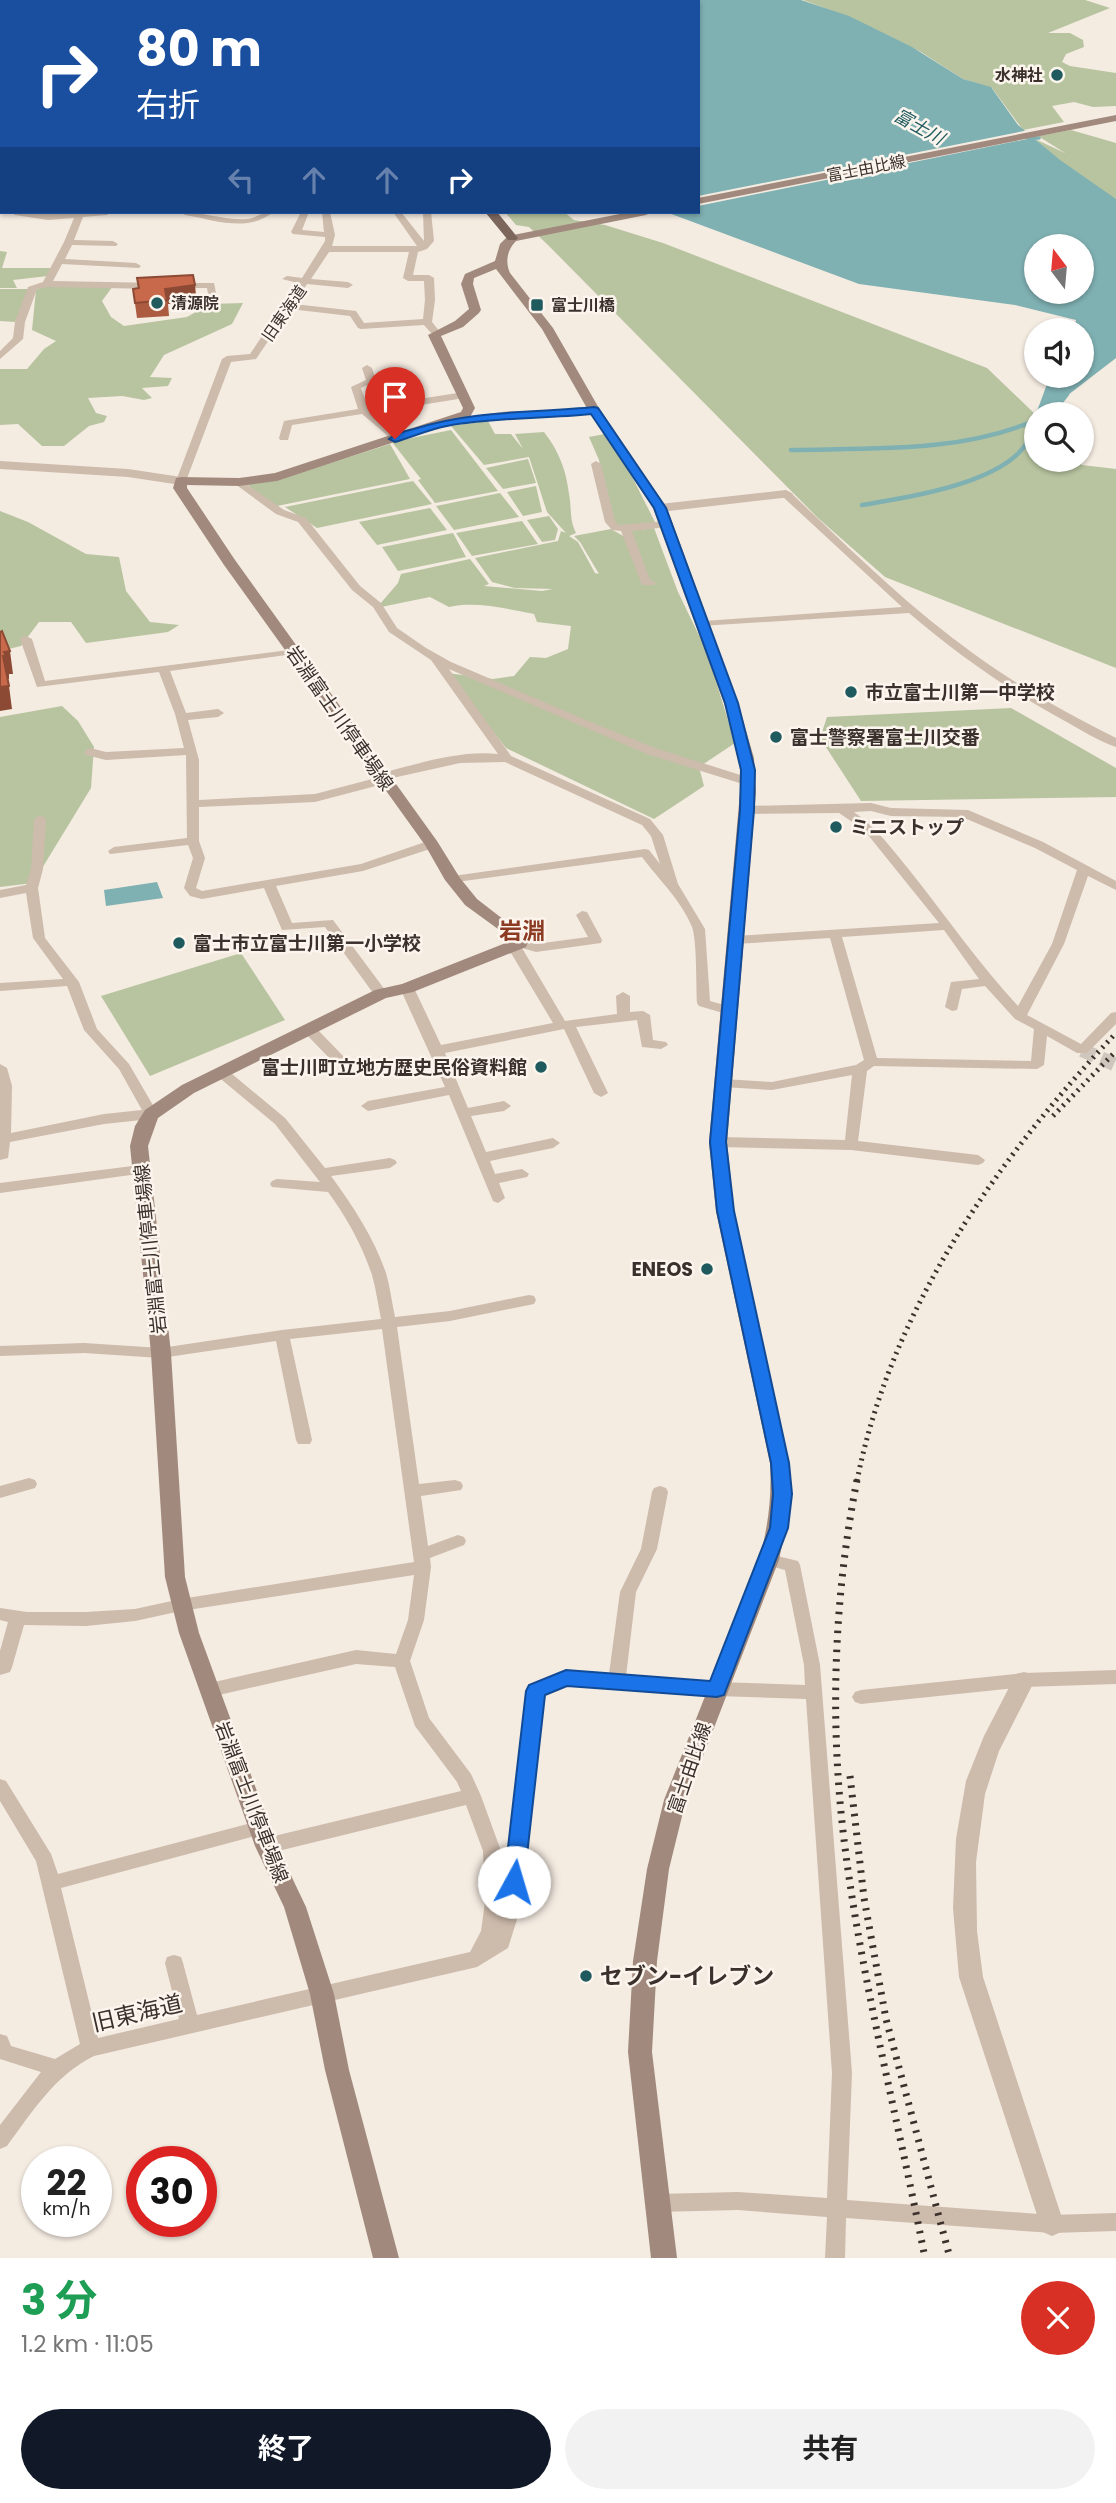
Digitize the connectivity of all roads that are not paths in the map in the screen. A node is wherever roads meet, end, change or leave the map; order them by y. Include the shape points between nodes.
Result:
1 (1116, 118) edge
2 (700, 201) edge
3 (28, 214) edge
4 (88, 214) edge
5 (199, 214) edge
6 (265, 214) edge
7 (304, 214) edge
8 (326, 214) edge
9 (398, 214) edge
10 (427, 214) edge
11 (492, 214) edge
12 (636, 214) edge
13 (79, 215) junction
14 (330, 235) junction
15 (512, 238) junction
16 (69, 242) junction
17 (113, 244) dead end
18 (419, 248) junction
19 (326, 249) junction
20 (58, 261) junction
21 (500, 263) junction
22 (136, 266) dead end
23 (286, 279) dead end
24 (307, 281) junction
25 (47, 284) junction
26 (348, 285) dead end
27 (214, 303) dead end
28 (290, 306) junction
29 (431, 327) junction
30 (0, 356) edge
31 (368, 368) dead end
32 (464, 395) junction
33 (594, 410) junction
34 (364, 411) junction
35 (444, 423) junction
36 (284, 438) dead end
37 (395, 439) junction
38 (596, 464) dead end
39 (0, 465) edge
40 (181, 481) junction
41 (239, 482) junction
42 (786, 494) joint
43 (663, 516) junction
44 (625, 528) junction
45 (650, 583) dead end
46 (911, 610) junction
47 (704, 624) junction
48 (26, 639) dead end
49 (293, 651) junction
50 (436, 658) junction
51 (164, 670) junction
52 (218, 713) dead end
53 (182, 717) junction
54 (1116, 743) edge
55 (191, 751) junction
56 (90, 752) dead end
57 (507, 759) junction
58 (382, 778) junction
59 (748, 782) junction
60 (193, 804) junction
61 (842, 809) junction
62 (747, 810) junction
63 (40, 818) dead end
64 (193, 841) junction
65 (432, 844) junction
66 (114, 851) dead end
67 (1084, 869) junction
68 (453, 880) junction
69 (672, 884) junction
70 (268, 885) junction
71 (1116, 887) edge
72 (32, 888) junction
73 (0, 894) edge
74 (582, 915) dead end
75 (948, 926) junction
76 (835, 934) junction
77 (735, 940) junction
78 (518, 946) junction
79 (72, 982) junction
80 (988, 982) junction
81 (0, 987) edge
82 (407, 988) junction
83 (381, 994) junction
84 (623, 996) dead end
85 (953, 1007) dead end
86 (730, 1012) junction
87 (1020, 1016) junction
88 (1116, 1016) edge
89 (624, 1017) junction
90 (564, 1025) junction
91 (309, 1029) junction
92 (1041, 1029) junction
93 (662, 1045) dead end
94 (437, 1050) junction
95 (341, 1062) dead end
96 (866, 1066) junction
97 (0, 1068) edge
98 (221, 1072) junction
99 (723, 1083) junction
100 (453, 1090) junction
101 (601, 1093) dead end
102 (368, 1106) dead end
103 (504, 1106) dead end
104 (463, 1113) junction
105 (151, 1114) junction
106 (2, 1139) junction
107 (718, 1142) junction
108 (553, 1143) dead end
109 (851, 1145) junction
110 (0, 1155) edge
111 (481, 1158) junction
112 (978, 1160) dead end
113 (390, 1163) dead end
114 (140, 1170) junction
115 (522, 1174) dead end
116 (327, 1180) junction
117 (490, 1180) junction
118 (277, 1184) dead end
119 (0, 1188) edge
120 (498, 1198) dead end
121 (528, 1300) dead end
122 (389, 1323) junction
123 (282, 1335) junction
124 (0, 1351) edge
125 (162, 1353) junction
126 (304, 1440) dead end
127 (29, 1484) dead end
128 (455, 1486) dead end
129 (412, 1491) junction
130 (0, 1492) edge
131 (660, 1492) dead end
132 (458, 1541) dead end
133 (769, 1560) junction
134 (422, 1561) junction
135 (181, 1605) junction
136 (0, 1614) edge
137 (18, 1617) junction
138 (402, 1661) junction
139 (0, 1668) edge
140 (1116, 1677) edge
141 (1024, 1679) junction
142 (617, 1682) junction
143 (717, 1689) junction
144 (210, 1690) junction
145 (813, 1692) junction
146 (861, 1697) dead end
147 (0, 1786) edge
148 (472, 1796) junction
149 (259, 1828) junction
150 (266, 1846) junction
151 (51, 1883) junction
152 (477, 1959) junction
153 (174, 1963) dead end
154 (322, 1994) junction
155 (190, 2025) junction
156 (0, 2042) edge
157 (91, 2048) junction
158 (56, 2068) junction
159 (4, 2130) edge
160 (657, 2203) junction
161 (837, 2207) junction
162 (1116, 2222) edge
163 (1052, 2224) junction
164 (386, 2258) edge
165 (664, 2258) edge
166 (835, 2258) edge

1 - 2 main road, 富士由比線
3 - 13 street
4 - 13 street
5 - 6 street via 245,222
7 - 14 street via 296,232
8 - 14 street
9 - 18 street
10 - 18 street via 429,241
11 - 15 main road
12 - 15 main road
13 - 16 street
14 - 19 street, 旧東海道
15 - 21 main road
16 - 17 street
16 - 20 street
18 - 19 street
18 - 29 street via 408,278 429,278
19 - 24 street, 旧東海道
20 - 22 street
20 - 25 street
21 - 29 main road via 469,276 472,313 459,324
21 - 33 main road, 富士由比線 via 509,283 547,328
23 - 24 street
24 - 26 street
24 - 28 street, 旧東海道
25 - 27 street via 211,285
25 - 30 street via 33,287 18,339
28 - 29 street via 353,313 361,326
28 - 40 street, 旧東海道 via 253,357 227,359
29 - 32 main road
31 - 34 street via 371,381 356,387
32 - 34 street
32 - 35 main road via 470,408 466,414
33 - 35 street
33 - 43 main road, 富士由比線
34 - 36 street via 288,423
34 - 37 street
35 - 37 main road
37 - 41 main road via 277,477
38 - 44 street via 610,522
39 - 40 street
40 - 41 main road
40 - 49 main road, 岩淵富士川停車場線 via 188,503
41 - 50 street via 280,512 302,520 356,588 377,605 393,630
42 - 43 street
42 - 46 street
43 - 44 street
43 - 47 main road, 富士由比線
44 - 45 street via 646,583
46 - 47 street
46 - 54 street via 1006,680
47 - 59 main road, 富士由比線 via 747,758
48 - 51 street via 40,685
49 - 51 street
49 - 58 main road, 岩淵富士川停車場線
50 - 57 street
50 - 59 street via 651,751
51 - 53 street
52 - 53 street
53 - 55 street
55 - 56 street via 106,756
55 - 60 street
57 - 58 street via 462,759
57 - 69 street via 646,822 657,835
58 - 60 street via 315,798
58 - 65 main road, 岩淵富士川停車場線
59 - 62 main road, 富士由比線
60 - 64 street
61 - 62 street
61 - 67 street via 964,813
61 - 75 street via 868,827
62 - 77 main road, 富士由比線
63 - 72 street
64 - 66 street
64 - 70 street via 199,858 190,888 194,893
65 - 68 main road, 岩淵富士川停車場線
65 - 70 street via 363,867
67 - 71 street
67 - 87 street via 1058,944
68 - 69 street via 645,853
68 - 78 main road, 岩淵富士川停車場線 via 471,902 521,939
69 - 86 street via 699,929 704,1003
70 - 83 street via 287,927 328,923
72 - 73 street
72 - 79 street via 39,938
74 - 78 street via 596,940
75 - 76 street
75 - 80 street
76 - 77 street
76 - 96 street
77 - 86 main road, 富士由比線
78 - 82 main road
78 - 90 street
79 - 81 street
79 - 105 street via 91,1030 124,1067
80 - 85 street via 956,985
80 - 87 street
82 - 83 main road
82 - 94 street
83 - 91 main road
84 - 89 street
86 - 99 main road, 富士由比線
87 - 92 street
88 - 92 street via 1082,1050
89 - 90 street
89 - 93 street via 643,1015 647,1044
90 - 94 street
90 - 101 street
91 - 95 street
91 - 98 main road
92 - 96 street via 1037,1065
94 - 100 street
96 - 99 street via 772,1086
96 - 109 street
97 - 106 street via 5,1086
98 - 105 main road
98 - 116 street via 280,1121
99 - 107 main road, 富士由比線
100 - 102 street
100 - 104 street
103 - 104 street
104 - 111 street
105 - 106 street
105 - 114 main road, 岩淵富士川停車場線 via 139,1146
106 - 110 street via 4,1155
107 - 109 street
107 - 133 main road, 富士由比線 via 726,1211 780,1463 779,1528
108 - 111 street
109 - 112 street
111 - 117 street
113 - 116 street
114 - 119 street
114 - 125 main road, 岩淵富士川停車場線
115 - 117 street
116 - 118 street
116 - 122 street via 364,1239 379,1275
117 - 120 street
121 - 122 street
122 - 123 street
122 - 129 street
123 - 125 street
123 - 126 street
124 - 125 street via 84,1348
125 - 135 main road, 岩淵富士川停車場線 via 175,1577
127 - 130 street
128 - 129 street
129 - 134 street
131 - 142 street via 649,1549 628,1592
132 - 134 street
133 - 143 main road, 富士由比線
133 - 145 street via 792,1565
134 - 135 street
134 - 138 street via 415,1620
135 - 137 street via 86,1619
135 - 144 main road, 岩淵富士川停車場線
136 - 137 street
137 - 139 street
138 - 144 street via 356,1657
138 - 148 street via 421,1721 465,1779
140 - 141 street
141 - 146 street
141 - 163 street via 1008,1707 975,1792 964,1934 971,1977
142 - 143 street
142 - 152 street via 566,1678 536,1691 511,1910 501,1942
143 - 145 street
143 - 160 main road, 富士由比線 via 675,1800 657,1869 645,1961 640,2052
144 - 149 main road, 岩淵富士川停車場線
145 - 161 street via 842,2073
147 - 151 street via 45,1860
148 - 150 street
148 - 152 street via 492,1851 494,1902 490,1931
149 - 150 main road, 岩淵富士川停車場線
149 - 151 street
150 - 154 main road, 岩淵富士川停車場線 via 295,1907
151 - 157 street
152 - 154 street, 旧東海道
153 - 155 street
154 - 155 street, 旧東海道
154 - 164 main road, 岩淵富士川停車場線
155 - 157 street, 旧東海道
156 - 158 street via 4,2052
157 - 158 street, 旧東海道
158 - 159 street, 旧東海道
160 - 161 street via 738,2201
160 - 165 main road, 富士由比線
161 - 163 street
161 - 166 street
162 - 163 street

